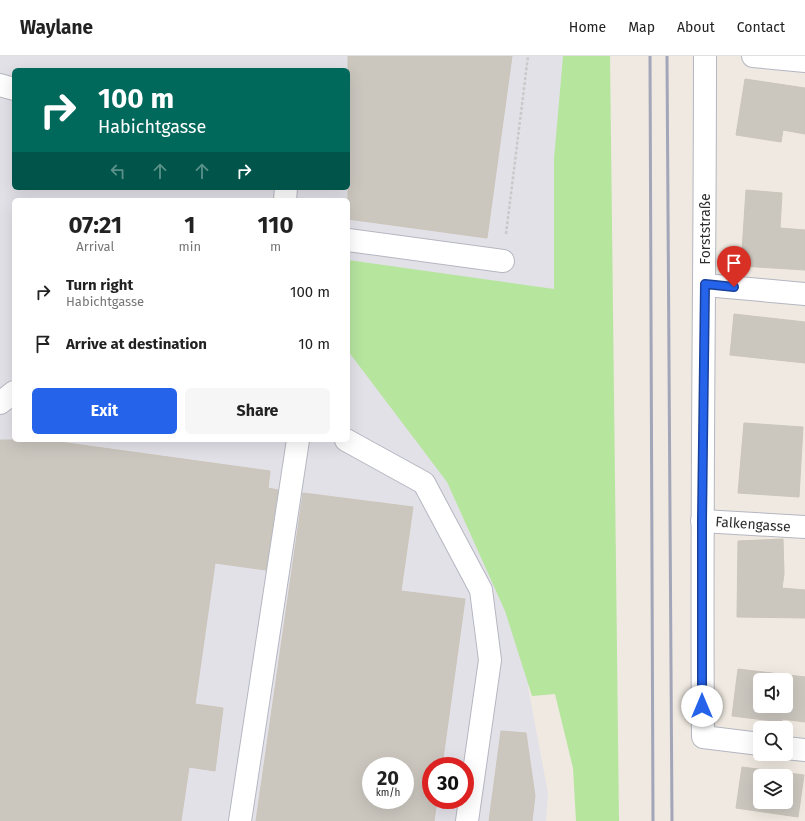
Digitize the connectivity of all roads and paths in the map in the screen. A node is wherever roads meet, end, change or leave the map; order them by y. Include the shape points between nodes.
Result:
1 (528, 56) edge
2 (705, 56) edge
3 (753, 56) edge
4 (805, 61) edge
5 (0, 85) edge
6 (12, 88) edge
7 (350, 240) edge
8 (503, 261) joint
9 (705, 284) junction
10 (805, 294) edge
11 (12, 394) edge
12 (0, 403) edge
13 (298, 442) edge
14 (350, 442) edge
15 (702, 521) junction
16 (805, 527) edge
17 (753, 743) edge
18 (793, 749) edge
19 (805, 750) edge
20 (240, 821) edge
21 (468, 821) edge

1 - 8 path
2 - 9 street, Forststraße
3 - 4 street
5 - 6 street
7 - 8 street
9 - 10 street
9 - 15 street, Forststraße
11 - 12 street
13 - 20 street
14 - 21 street via 424,484 481,590 490,660
15 - 16 street, Falkengasse
15 - 17 street, Forststraße via 702,737
18 - 19 street

